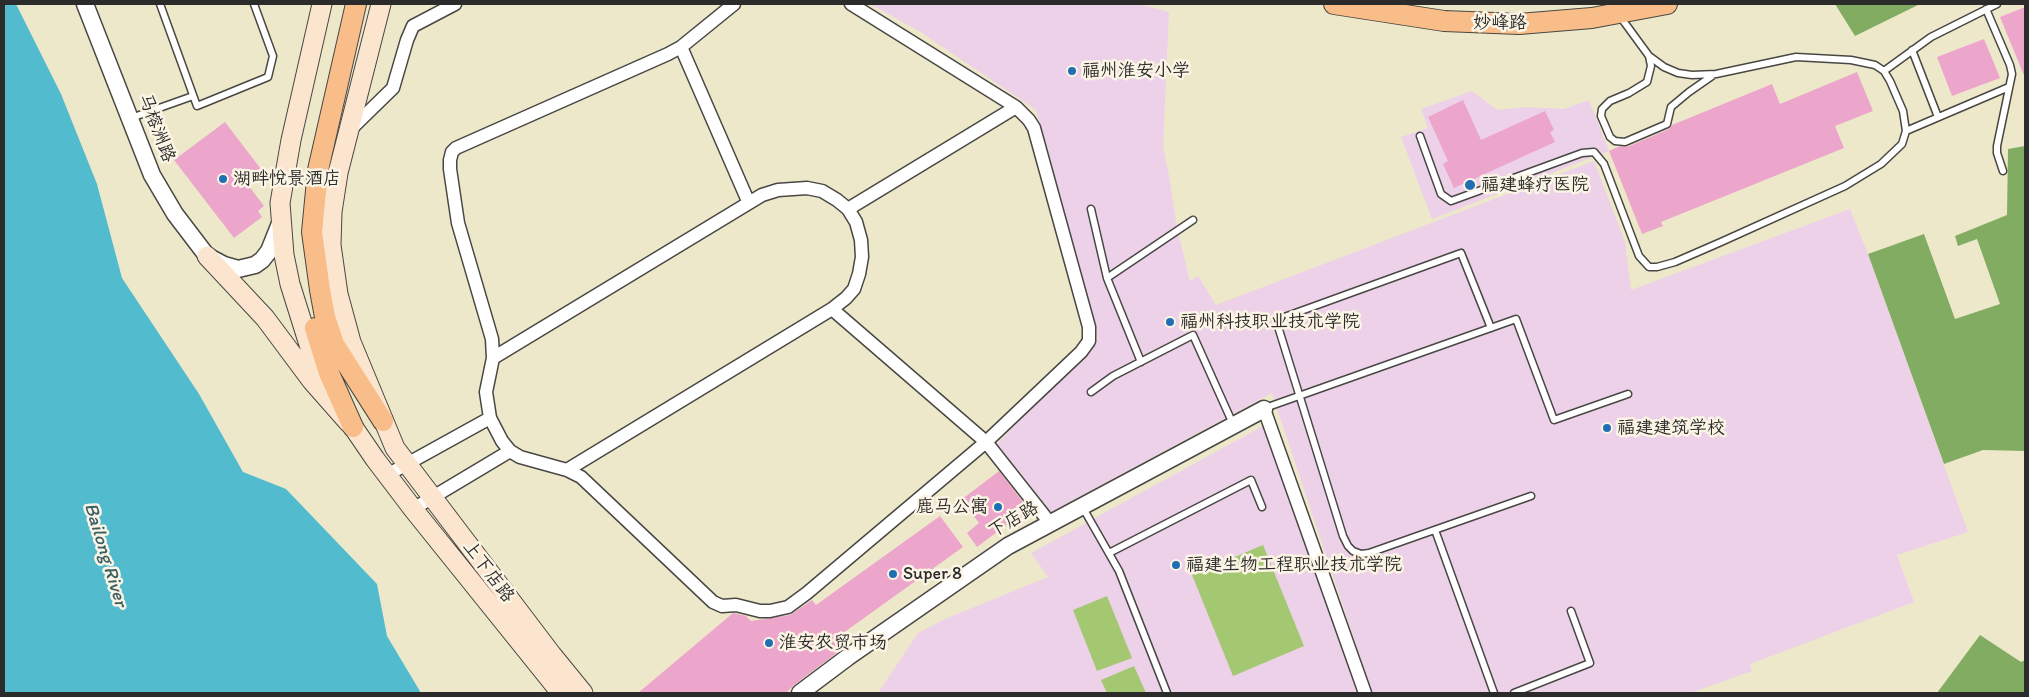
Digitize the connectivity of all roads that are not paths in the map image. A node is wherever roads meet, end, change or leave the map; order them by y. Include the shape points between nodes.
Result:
1 (85, 4) edge
2 (160, 4) edge
3 (254, 4) edge
4 (322, 4) edge
5 (346, 4) edge
6 (356, 4) edge
7 (381, 4) edge
8 (455, 4) edge
9 (734, 4) edge
10 (851, 4) edge
11 (1334, 4) edge
12 (1667, 4) edge
13 (1997, 4) edge
14 (1986, 9) junction
15 (1618, 14) junction
16 (681, 47) junction
17 (1912, 50) junction
18 (1649, 56) junction
19 (1884, 71) junction
20 (1716, 74) junction
21 (2009, 87) junction
22 (193, 96) junction
23 (1016, 107) junction
24 (131, 118) junction
25 (1938, 118) junction
26 (350, 130) junction
27 (1906, 132) junction
28 (1420, 136) dead end
29 (2003, 171) dead end
30 (748, 201) junction
31 (848, 209) junction
32 (1091, 209) dead end
33 (1193, 220) dead end
34 (280, 222) junction
35 (208, 256) junction
36 (1107, 278) junction
37 (832, 309) junction
38 (1491, 328) junction
39 (493, 358) junction
40 (1141, 362) junction
41 (1091, 392) dead end
42 (1628, 394) dead end
43 (1299, 395) junction
44 (1264, 409) junction
45 (490, 418) junction
46 (383, 421) junction
47 (1233, 425) junction
48 (353, 427) junction
49 (986, 442) junction
50 (510, 451) junction
51 (407, 464) junction
52 (567, 470) junction
53 (387, 475) junction
54 (1531, 496) dead end
55 (432, 498) junction
56 (1082, 506) junction
57 (1262, 507) dead end
58 (413, 509) junction
59 (1050, 523) junction
60 (1435, 530) junction
61 (1109, 554) junction
62 (1570, 611) dead end
63 (561, 693) edge
64 (583, 693) edge
65 (800, 693) edge
66 (1166, 693) edge
67 (1365, 693) edge
68 (1494, 693) edge
69 (1514, 693) edge

1 - 24 street, 马榕洲路
2 - 22 lane
3 - 22 lane via 273,56 268,78 197,106
4 - 34 main road via 284,174
5 - 48 main road via 315,141 302,233 312,316 329,373
6 - 46 main road via 318,170 312,232 325,317 334,344
7 - 26 main road, 上下店路
8 - 26 street via 413,26 393,88
9 - 16 street
10 - 23 street
11 - 15 main road, 妙峰路 via 1405,16 1484,24 1518,24
12 - 15 main road, 妙峰路
13 - 14 lane
14 - 17 lane via 1950,26
14 - 21 lane via 2010,65
15 - 18 lane
16 - 30 street
16 - 39 street via 452,152 450,170 456,214 492,339
17 - 19 lane
17 - 25 lane
18 - 20 lane via 1678,73
18 - 20 lane via 1651,66 1647,82 1610,101 1602,109 1601,116 1615,141 1625,142 1666,124 1672,107 1679,99
19 - 20 lane via 1875,65 1851,60 1796,57
19 - 27 lane via 1903,111
21 - 25 lane
21 - 29 lane via 1997,146
22 - 24 lane
23 - 31 street
23 - 49 street via 1034,128 1089,327 1089,340 1081,352
24 - 35 street, 马榕洲路 via 161,192
25 - 27 lane
26 - 46 main road, 上下店路 via 334,196 331,245 338,294 351,342
27 - 28 lane via 1902,144 1893,154 1866,175 1770,221 1676,262 1657,267 1649,267 1639,256 1604,164 1594,152 1582,153 1451,201 1441,194
30 - 31 street via 778,190 807,188 822,191
30 - 39 street
31 - 37 street via 861,240 860,274 846,298
32 - 36 lane
33 - 36 lane
34 - 35 street via 269,251 255,265 238,269
34 - 48 main road via 290,284 311,351 322,377
35 - 48 main road via 265,318 312,382
36 - 40 lane
37 - 49 street
37 - 52 street
38 - 42 lane via 1516,319 1554,420
38 - 43 lane
38 - 43 lane via 1461,253 1276,320
39 - 45 street via 486,392
40 - 41 lane
40 - 47 lane via 1193,335
43 - 44 lane
43 - 60 lane via 1348,546 1361,554 1369,554
44 - 47 street, 下店路
44 - 67 street
45 - 50 street
45 - 51 street
46 - 51 main road, 上下店路 via 395,448
47 - 56 street, 下店路
48 - 53 main road, 上下店路
49 - 52 street via 807,593 788,606 770,611 736,604 722,606 706,598 581,477
49 - 59 street
50 - 52 street via 520,457
50 - 55 street
51 - 53 street
51 - 55 main road, 上下店路
53 - 58 main road, 上下店路
54 - 60 lane
55 - 58 street
55 - 64 main road, 上下店路
56 - 59 street, 下店路
56 - 61 lane
57 - 61 lane via 1251,480
58 - 63 main road, 上下店路
59 - 65 street, 下店路 via 988,558
60 - 68 lane
61 - 66 lane via 1119,571
62 - 69 lane via 1590,663

